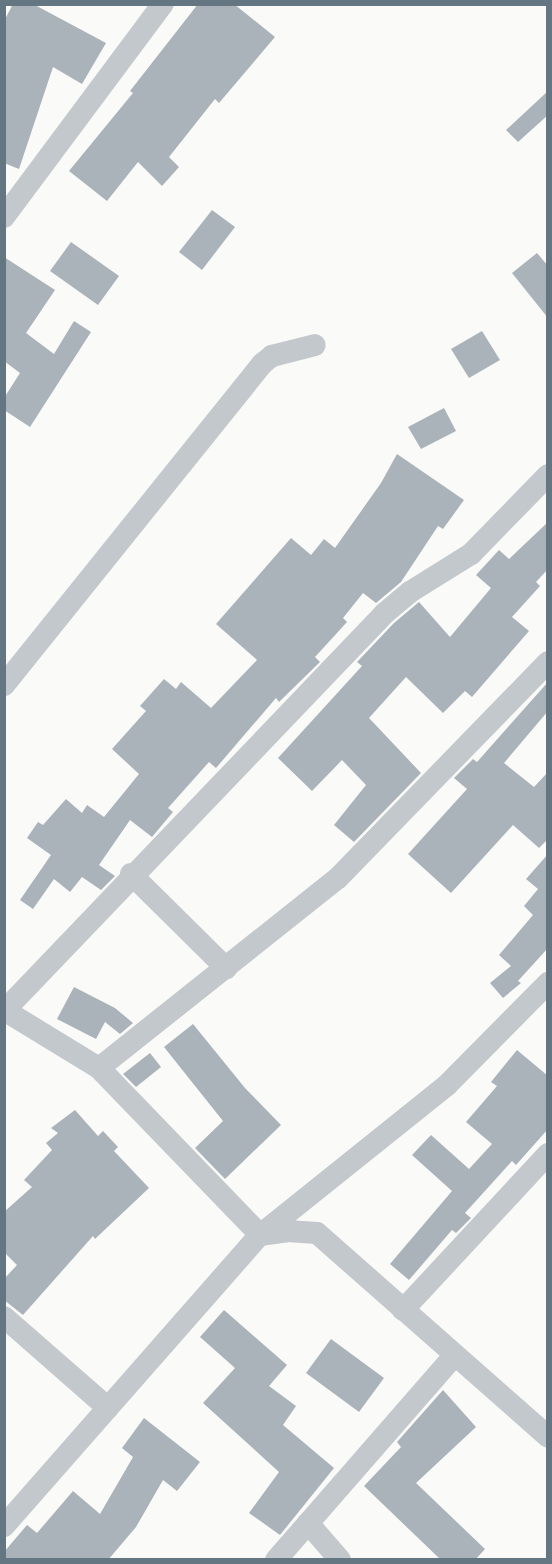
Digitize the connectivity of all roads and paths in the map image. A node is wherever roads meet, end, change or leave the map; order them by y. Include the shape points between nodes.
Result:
1 (163, 4) edge
2 (4, 217) edge
3 (315, 345) dead end
4 (548, 475) edge
5 (548, 662) edge
6 (4, 685) edge
7 (131, 874) junction
8 (226, 968) junction
9 (548, 983) edge
10 (5, 1010) edge
11 (99, 1068) junction
12 (548, 1154) edge
13 (260, 1235) junction
14 (403, 1310) junction
15 (4, 1317) edge
16 (455, 1355) junction
17 (108, 1408) junction
18 (548, 1437) edge
19 (308, 1523) junction
20 (4, 1526) edge
21 (276, 1560) edge
22 (340, 1560) edge

1 - 2 street
3 - 6 street via 272,356 262,364
4 - 7 street via 471,554 410,592 385,613
5 - 8 street via 338,878
7 - 8 street
7 - 10 street
8 - 11 street
9 - 13 street via 447,1085
10 - 11 street
11 - 13 street
12 - 14 street
13 - 14 street via 287,1231 317,1233
13 - 17 street
14 - 16 street
15 - 17 street
16 - 18 street
16 - 19 street
17 - 20 street
19 - 21 street
19 - 22 street

